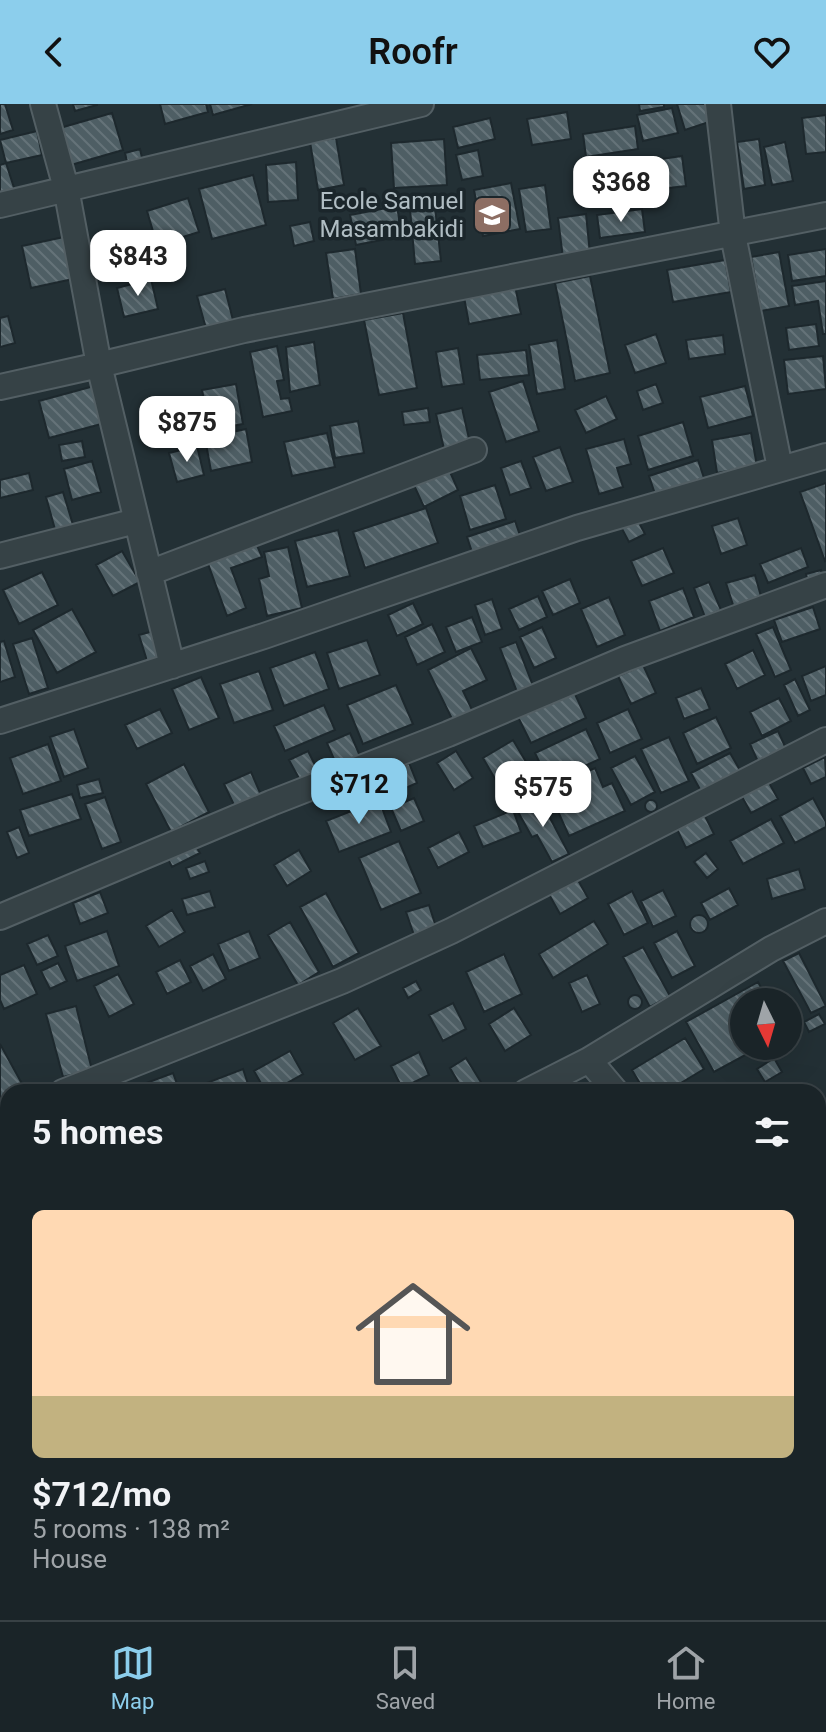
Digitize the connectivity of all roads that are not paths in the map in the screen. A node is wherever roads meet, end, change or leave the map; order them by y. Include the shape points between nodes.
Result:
1 (43, 104) edge
2 (421, 104) edge
3 (718, 104) edge
4 (66, 188) junction
5 (0, 205) edge
6 (826, 215) edge
7 (733, 235) junction
8 (99, 365) junction
9 (0, 387) edge
10 (474, 450) dead end
11 (826, 456) edge
12 (780, 468) junction
13 (136, 521) junction
14 (0, 556) edge
15 (149, 573) junction
16 (826, 585) edge
17 (172, 666) junction
18 (0, 721) edge
19 (826, 740) edge
20 (0, 917) edge
21 (826, 921) edge
22 (589, 1060) junction
23 (83, 1084) edge
24 (542, 1084) edge
25 (609, 1084) edge

1 - 4 street
2 - 4 street
3 - 7 street
4 - 5 street
4 - 8 street
6 - 7 street
7 - 8 street via 244,330
7 - 12 street
8 - 9 street
8 - 13 street
10 - 15 street
11 - 12 street
12 - 17 street via 577,528
13 - 14 street
13 - 15 street
15 - 17 street
16 - 20 street via 625,659
17 - 18 street
19 - 23 street via 410,950
21 - 22 street
22 - 24 street
22 - 25 street

